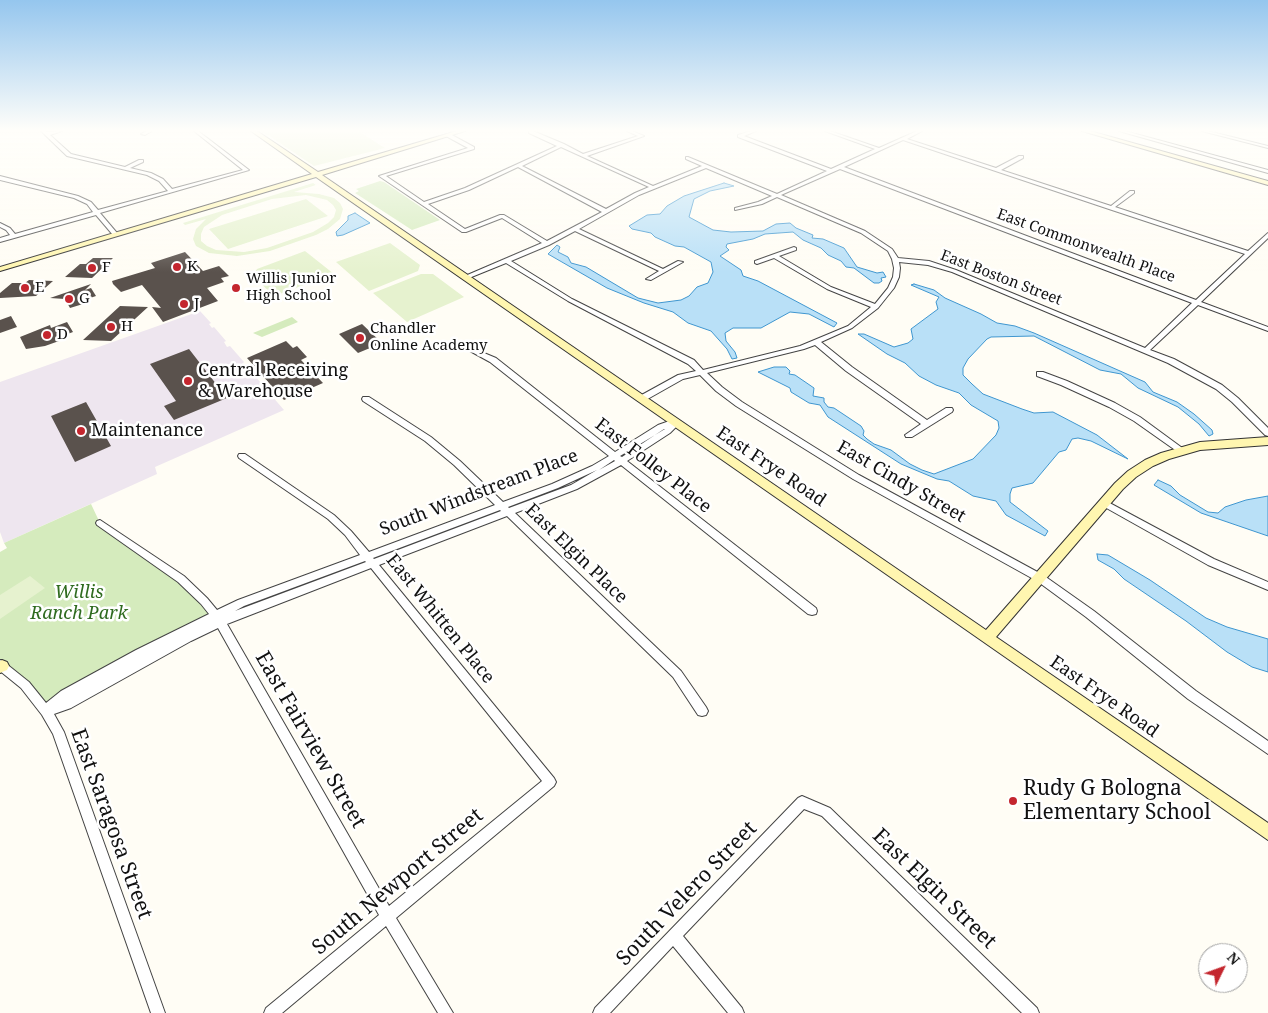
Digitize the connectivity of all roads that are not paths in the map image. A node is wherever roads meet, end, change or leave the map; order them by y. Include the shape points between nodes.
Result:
1 (1, 178) edge
2 (158, 178) edge
3 (217, 178) edge
4 (296, 178) edge
5 (322, 178) edge
6 (385, 178) edge
7 (490, 178) edge
8 (541, 178) edge
9 (634, 178) edge
10 (674, 178) edge
11 (735, 178) edge
12 (815, 178) edge
13 (869, 178) edge
14 (1021, 178) edge
15 (1251, 178) edge
16 (1268, 183) edge
17 (652, 187) junction
18 (171, 191) junction
19 (1132, 192) dead end
20 (776, 196) junction
21 (423, 204) junction
22 (1111, 208) junction
23 (737, 209) dead end
24 (605, 211) junction
25 (97, 212) junction
26 (0, 225) edge
27 (574, 229) junction
28 (113, 232) junction
29 (1268, 235) edge
30 (14, 236) junction
31 (0, 240) edge
32 (547, 244) junction
33 (794, 249) dead end
34 (1248, 253) junction
35 (775, 256) junction
36 (895, 258) junction
37 (507, 261) junction
38 (0, 262) edge
39 (680, 262) dead end
40 (758, 262) dead end
41 (0, 269) edge
42 (663, 271) junction
43 (467, 278) junction
44 (648, 279) dead end
45 (1198, 301) junction
46 (876, 307) junction
47 (1268, 329) edge
48 (816, 342) junction
49 (472, 350) dead end
50 (1146, 350) junction
51 (703, 372) junction
52 (1040, 374) dead end
53 (366, 399) dead end
54 (641, 399) junction
55 (948, 410) dead end
56 (675, 422) junction
57 (927, 424) junction
58 (1268, 433) edge
59 (909, 435) dead end
60 (1268, 441) edge
61 (1181, 450) junction
62 (242, 456) dead end
63 (618, 458) junction
64 (1104, 504) junction
65 (506, 510) junction
66 (100, 523) dead end
67 (370, 559) junction
68 (1040, 578) junction
69 (1268, 586) edge
70 (812, 611) dead end
71 (218, 618) junction
72 (987, 638) junction
73 (1, 666) edge
74 (46, 711) junction
75 (702, 711) dead end
76 (1268, 748) edge
77 (550, 782) joint
78 (802, 802) joint
79 (1268, 832) edge
80 (388, 917) junction
81 (674, 936) junction
82 (158, 1013) edge
83 (271, 1013) edge
84 (446, 1013) edge
85 (600, 1013) edge
86 (737, 1013) edge
87 (1032, 1013) edge

1 - 25 street via 76,197
2 - 18 street
3 - 18 street
4 - 28 street
5 - 43 street, East Frye Road
6 - 21 street
7 - 21 street
8 - 24 street
9 - 17 street
10 - 17 street
11 - 20 street
12 - 20 street
13 - 45 street, East Commonwealth Place
14 - 22 street
15 - 16 street
17 - 24 street
18 - 25 street
19 - 22 street
20 - 23 street
20 - 36 street via 863,232 890,250
21 - 32 street via 464,230 502,216
22 - 34 street
24 - 27 street
25 - 28 street
25 - 30 street
26 - 30 street
27 - 32 street
27 - 42 street
28 - 38 street
28 - 41 street
29 - 34 street
30 - 31 street
32 - 37 street
33 - 35 street
34 - 45 street
35 - 40 street
35 - 46 street via 829,288
36 - 46 street via 896,277
36 - 50 street, East Boston Street via 954,271
37 - 43 street
37 - 51 street, East Cindy Street via 570,300 677,354
39 - 42 street
42 - 44 street
43 - 54 street, East Frye Road
45 - 47 street, East Commonwealth Place
45 - 50 street
46 - 48 street via 850,327
48 - 51 street via 777,355
48 - 57 street
49 - 63 street, East Folley Place via 493,360
50 - 58 street, East Boston Street via 1219,388
51 - 54 street via 681,378
51 - 68 street, East Cindy Street via 739,404 856,477
52 - 61 street via 1112,405
53 - 65 street, East Elgin Place via 428,439
54 - 56 street, East Frye Road
55 - 57 street
56 - 63 street, South Windstream Place via 664,434
56 - 72 street, East Frye Road
57 - 59 street
60 - 61 street via 1220,443
61 - 64 street via 1132,474
62 - 67 street, East Whitten Place via 331,517
63 - 65 street, South Windstream Place via 574,487
63 - 70 street, East Folley Place
64 - 68 street
64 - 69 street via 1211,562
65 - 67 street, South Windstream Place
65 - 75 street, East Elgin Place via 677,674
66 - 71 street, East Fairview Street via 181,580
67 - 71 street, South Windstream Place
67 - 77 street, East Whitten Place
68 - 72 street
68 - 76 street, East Cindy Street via 1192,695
71 - 74 street, South Windstream Place via 67,704
71 - 80 street, East Fairview Street
72 - 79 street, East Frye Road
73 - 74 street, East Saragosa Street via 24,685
74 - 82 street, East Saragosa Street via 58,732
77 - 80 street, South Newport Street
78 - 81 street, South Velero Street
78 - 87 street, East Elgin Street via 826,812
80 - 83 street, South Newport Street
80 - 84 street, East Fairview Street
81 - 85 street, South Velero Street
81 - 86 street

